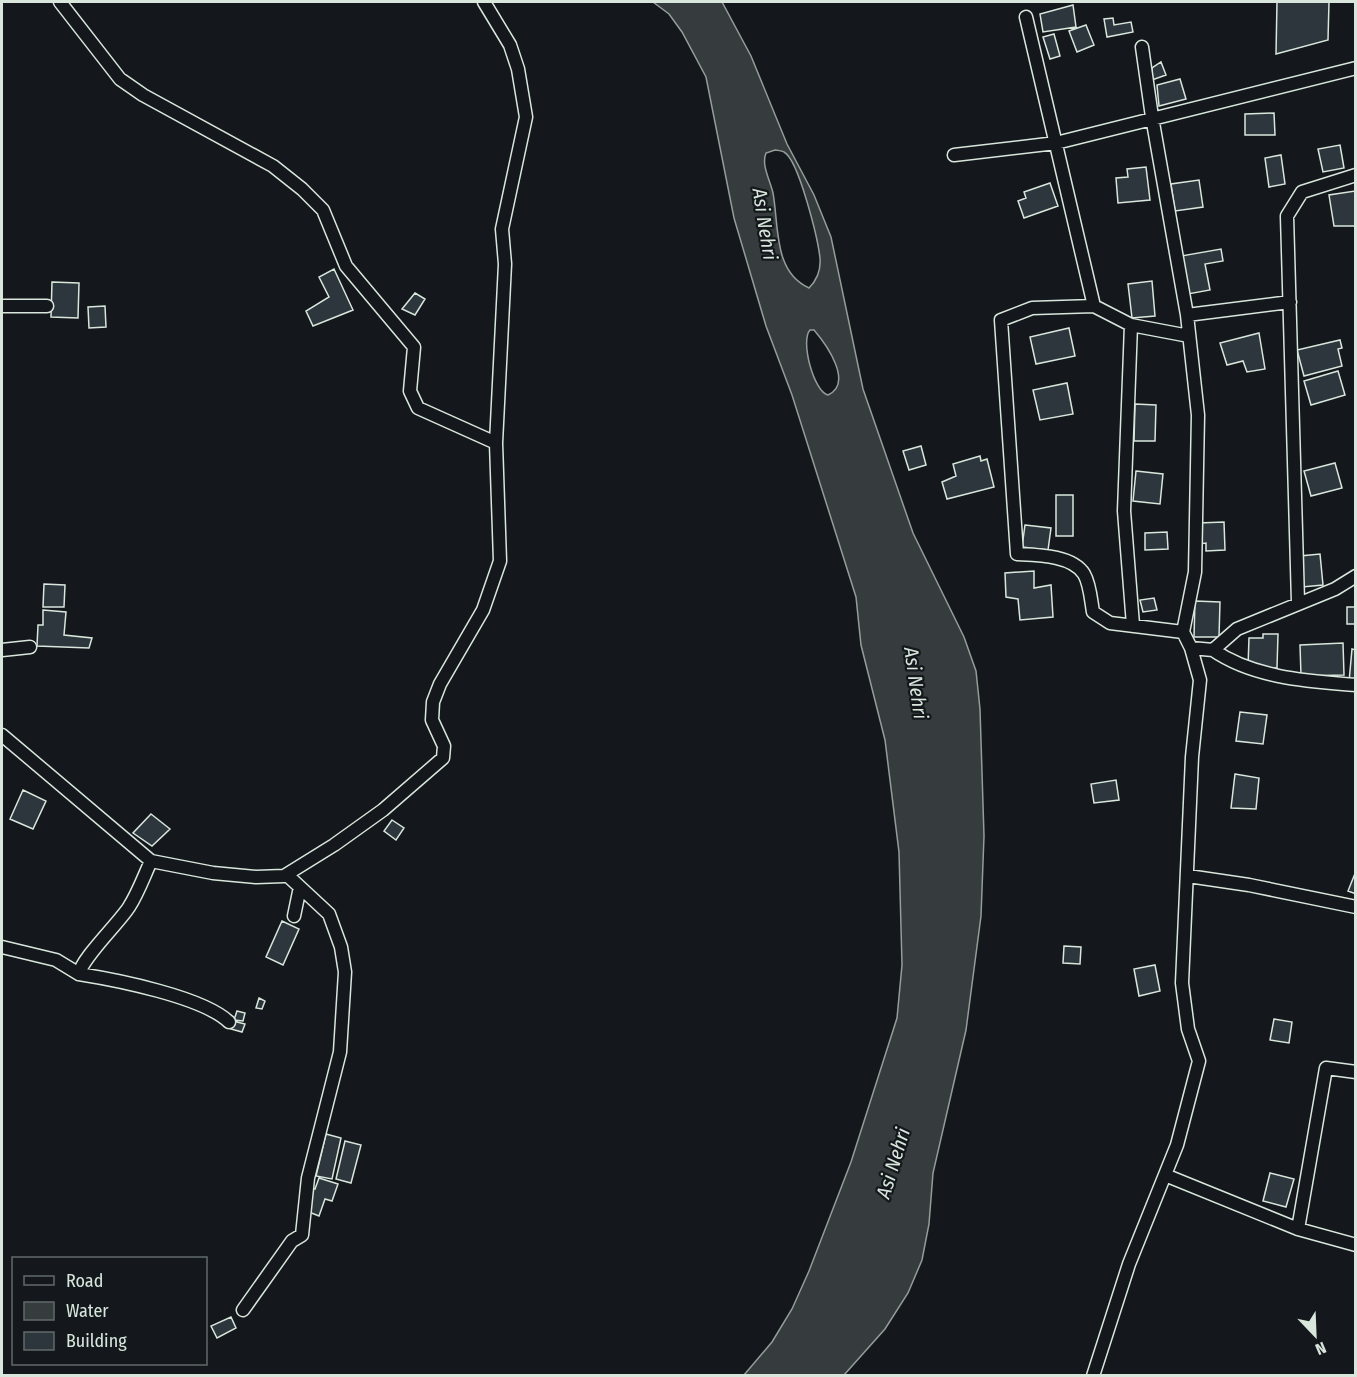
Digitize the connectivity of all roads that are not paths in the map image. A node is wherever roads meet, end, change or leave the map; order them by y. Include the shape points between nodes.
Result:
1 (60, 2) edge
2 (484, 2) edge
3 (1026, 17) dead end
4 (1142, 47) dead end
5 (1356, 68) edge
6 (1152, 117) junction
7 (1056, 143) junction
8 (954, 155) dead end
9 (1356, 175) edge
10 (1290, 302) junction
11 (2, 306) edge
12 (47, 306) dead end
13 (1094, 306) junction
14 (1187, 315) junction
15 (1131, 325) junction
16 (1189, 336) junction
17 (496, 442) junction
18 (1356, 576) edge
19 (1298, 602) junction
20 (1133, 625) junction
21 (1183, 632) junction
22 (30, 647) dead end
23 (1191, 648) junction
24 (2, 650) edge
25 (1213, 650) junction
26 (1356, 685) edge
27 (2, 735) edge
28 (151, 861) junction
29 (287, 875) junction
30 (1188, 876) junction
31 (300, 887) junction
32 (1356, 907) edge
33 (294, 916) dead end
34 (2, 947) edge
35 (79, 974) junction
36 (229, 1022) dead end
37 (1356, 1072) edge
38 (1165, 1175) junction
39 (1298, 1229) junction
40 (1356, 1245) edge
41 (243, 1310) dead end
42 (1093, 1376) edge

1 - 17 street via 120,79 273,166 323,210 346,266 414,347 410,391 418,408
2 - 17 street via 510,45 526,117 502,229 505,264
3 - 7 street
4 - 6 street
5 - 6 street
6 - 7 street
6 - 14 street
7 - 8 street
7 - 13 street
9 - 10 street via 1302,192 1287,216
10 - 14 street
10 - 19 street
11 - 12 street
13 - 15 street
13 - 20 street via 1032,308 1001,320 1017,554 1041,555 1075,564 1085,575 1093,612 1110,623
14 - 16 street
15 - 16 street
15 - 20 street via 1124,511
16 - 21 street via 1198,415 1195,572
17 - 29 street via 500,561 483,610 433,702 432,720 444,746 443,758 383,810
18 - 19 street via 1335,589
19 - 25 street via 1237,629
20 - 21 street
21 - 23 street
22 - 24 street
23 - 25 street
23 - 30 street via 1200,680 1192,757
25 - 26 street via 1231,663 1263,674
27 - 28 street
28 - 29 street via 213,873
28 - 35 street via 129,906 81,964
29 - 31 street
30 - 32 street
30 - 38 street via 1182,983 1188,1029 1199,1061 1180,1136
31 - 33 street
31 - 41 street via 328,914 341,947 345,972 340,1052 308,1178 302,1235 292,1241
34 - 35 street via 56,960
35 - 36 street via 172,997 218,1012
37 - 39 street via 1326,1068
38 - 39 street
38 - 42 street via 1129,1264
39 - 40 street

